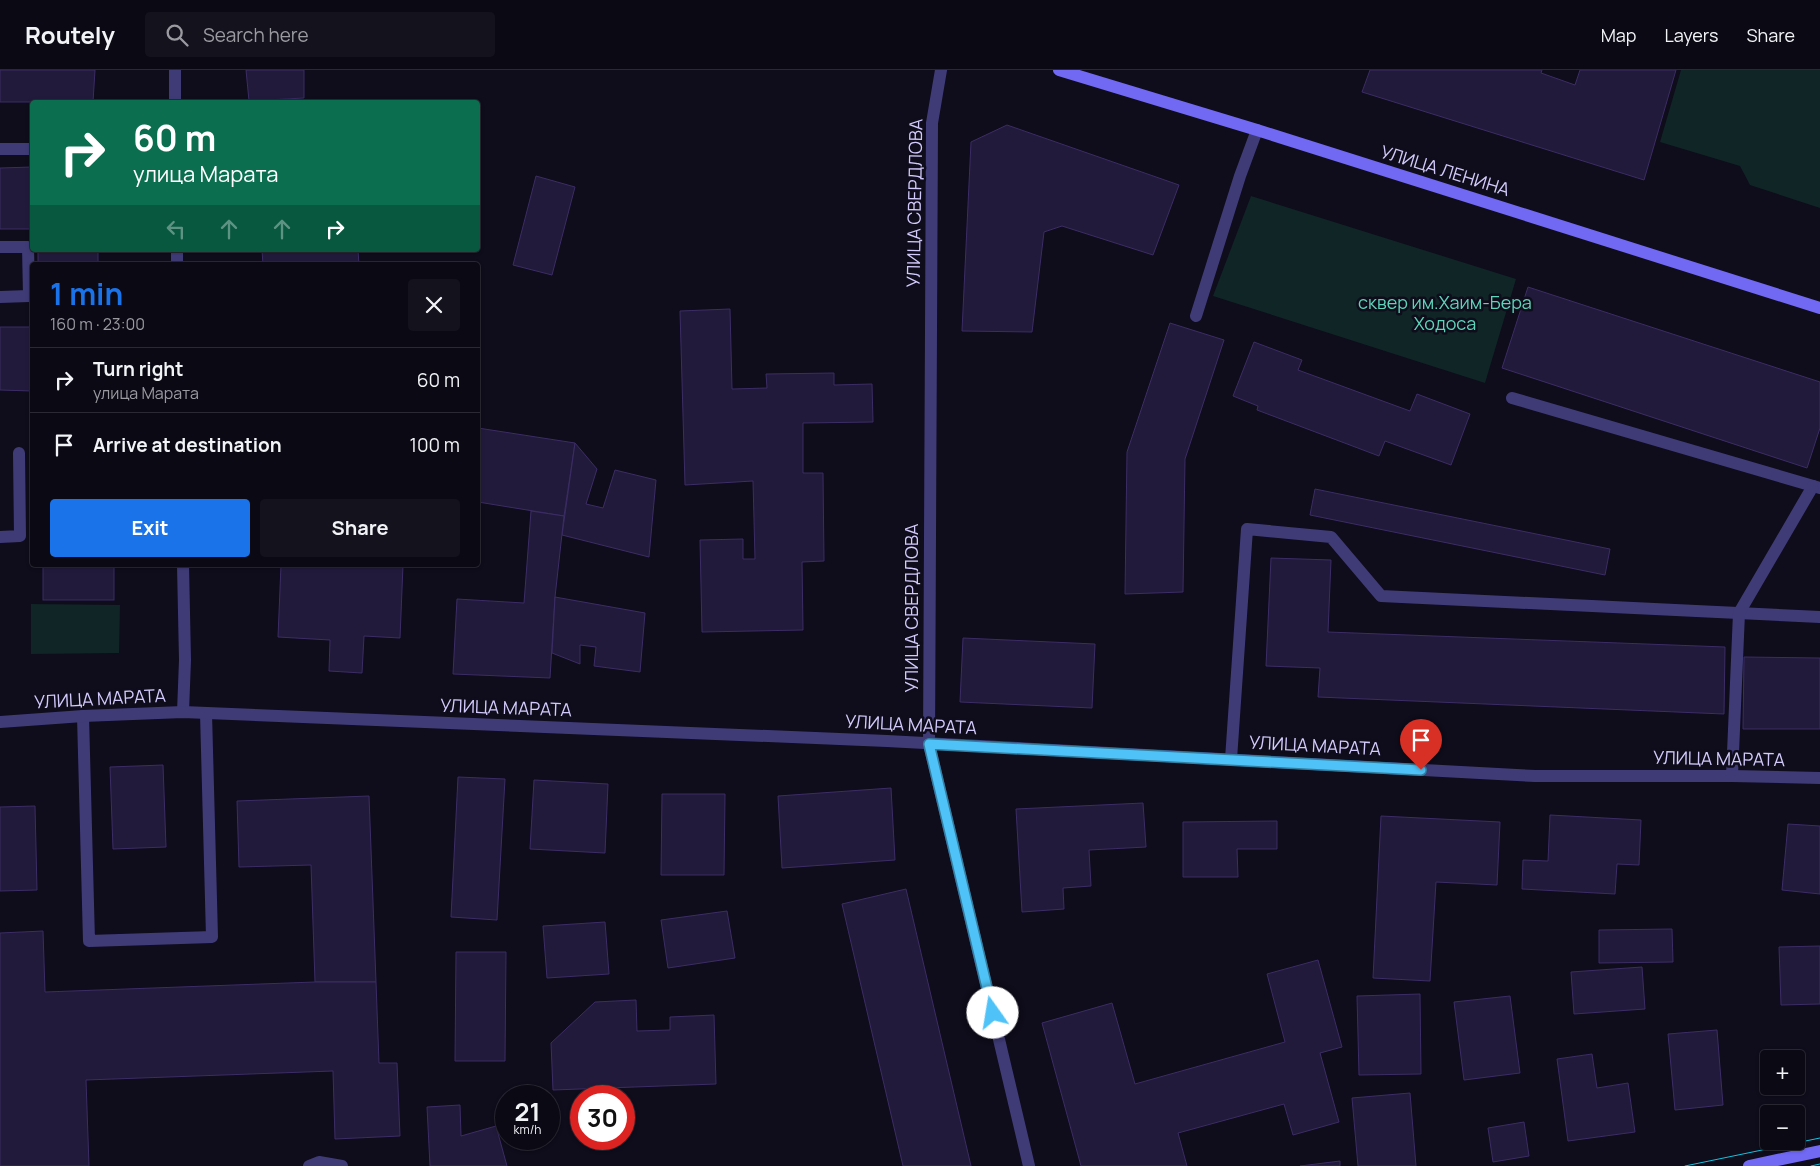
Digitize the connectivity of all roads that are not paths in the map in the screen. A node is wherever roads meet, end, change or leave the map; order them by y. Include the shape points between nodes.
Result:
1 (176, 70) edge
2 (941, 70) edge
3 (1059, 70) edge
4 (175, 100) edge
5 (1257, 130) junction
6 (0, 149) edge
7 (30, 149) edge
8 (0, 247) edge
9 (0, 297) edge
10 (1820, 308) edge
11 (1196, 316) dead end
12 (1512, 398) dead end
13 (19, 453) dead end
14 (1816, 487) edge
15 (0, 537) edge
16 (183, 567) edge
17 (1739, 613) junction
18 (1820, 617) edge
19 (183, 712) junction
20 (206, 713) junction
21 (82, 716) junction
22 (0, 722) edge
23 (929, 744) junction
24 (1231, 759) junction
25 (1732, 776) junction
26 (1820, 778) edge
27 (1820, 1151) edge
28 (309, 1166) edge
29 (342, 1166) edge
30 (1029, 1166) edge
31 (1749, 1166) edge

1 - 4 street
2 - 23 street, УЛИЦА СВЕРДЛОВА via 932,123
3 - 5 main road, УЛИЦА ЛЕНИНА
5 - 10 main road, УЛИЦА ЛЕНИНА
5 - 11 street
6 - 7 street
8 - 9 street via 28,247 29,296
12 - 14 street
13 - 15 street via 20,536
14 - 17 street
16 - 19 street
17 - 18 street
17 - 24 street via 1381,596 1331,537 1247,529
17 - 25 street
19 - 20 street, УЛИЦА МАРАТА
19 - 21 street, УЛИЦА МАРАТА
20 - 21 street via 212,937 89,941
20 - 23 street, УЛИЦА МАРАТА
21 - 22 street, УЛИЦА МАРАТА
23 - 24 street, УЛИЦА МАРАТА
23 - 30 street, УЛИЦА СВЕРДЛОВА
24 - 25 street, УЛИЦА МАРАТА via 1535,776
25 - 26 street, УЛИЦА МАРАТА
27 - 31 main road
28 - 29 street via 319,1162

